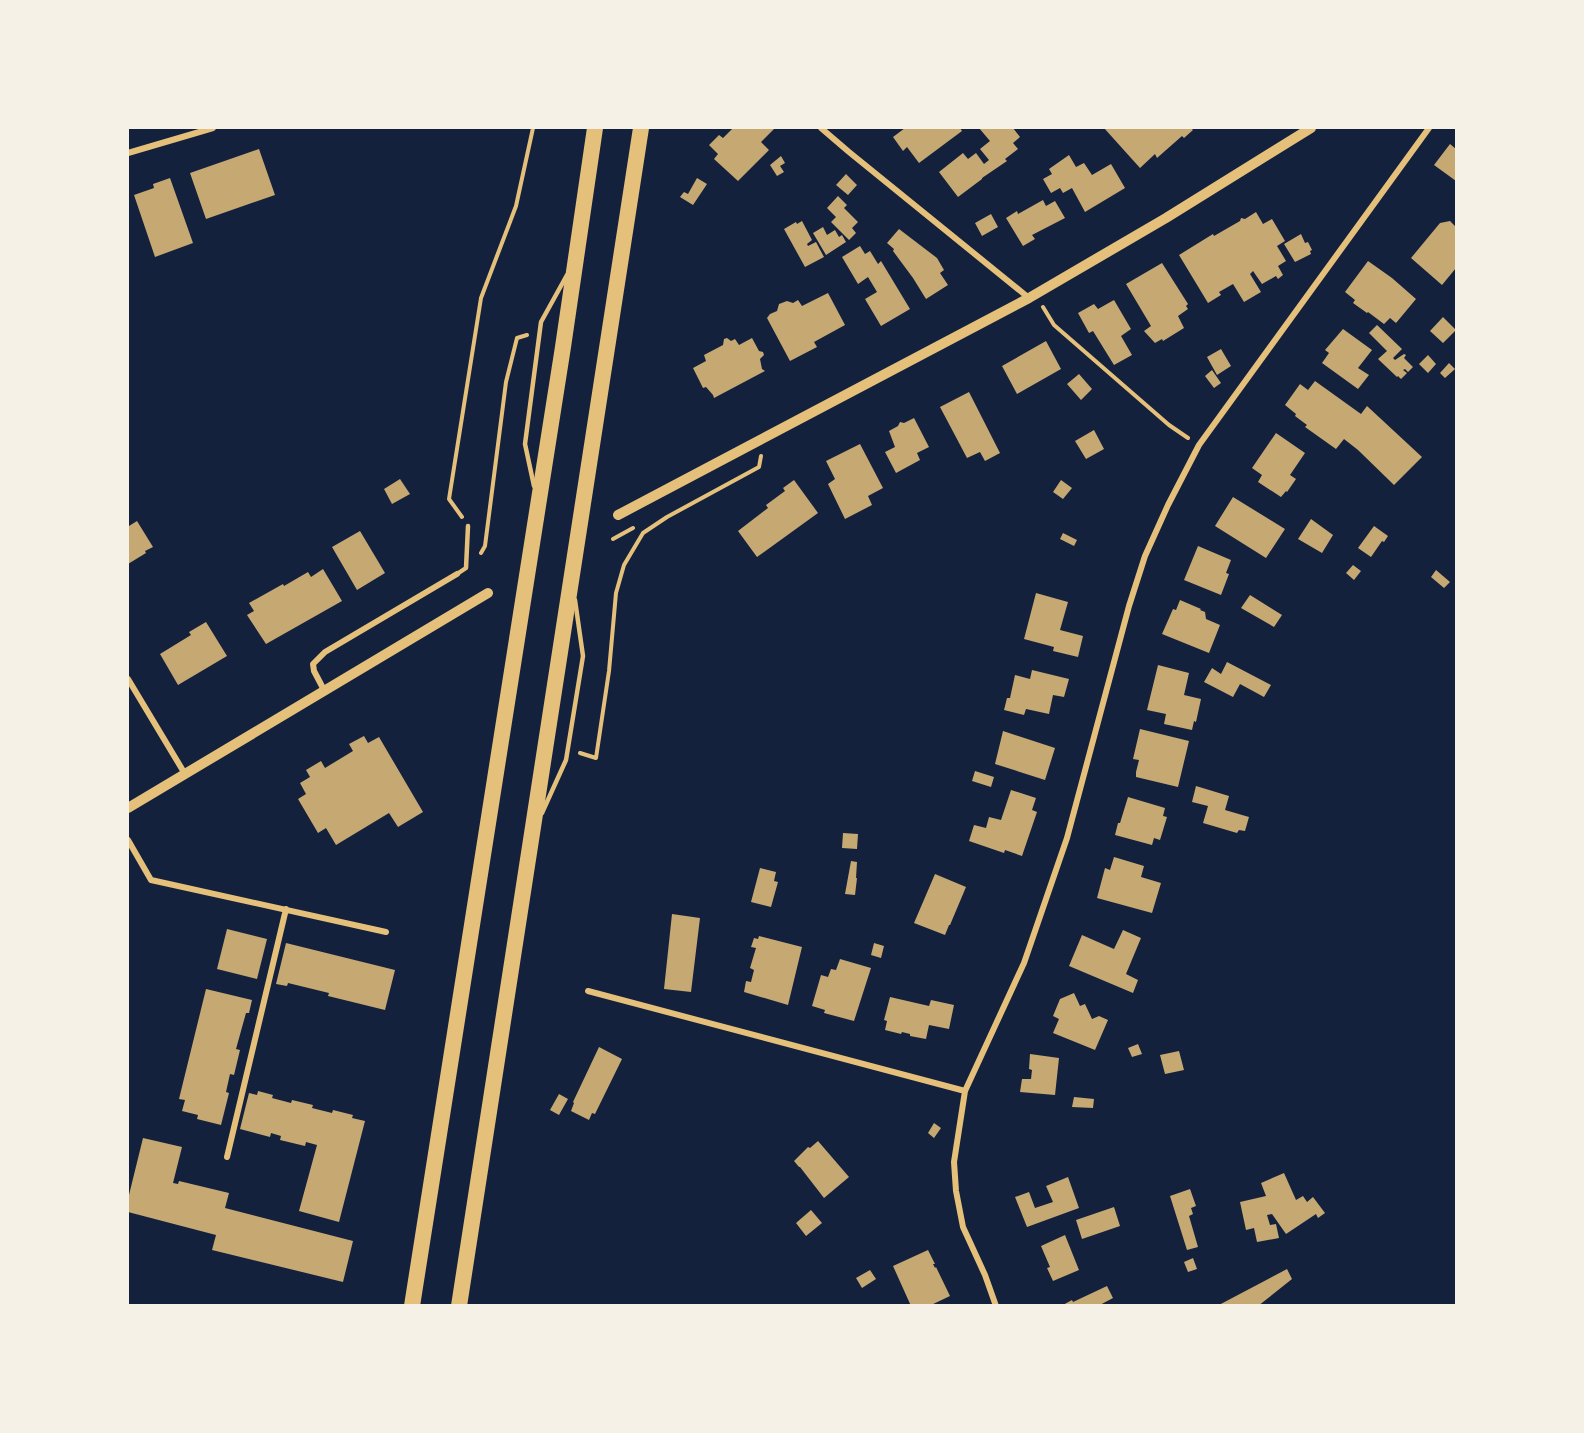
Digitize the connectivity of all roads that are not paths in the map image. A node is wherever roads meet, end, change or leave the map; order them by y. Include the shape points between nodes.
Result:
1 (213, 128) edge
2 (595, 128) edge
3 (641, 128) edge
4 (821, 128) edge
5 (1311, 128) edge
6 (1429, 128) edge
7 (128, 153) edge
8 (575, 260) junction
9 (1029, 298) junction
10 (538, 507) junction
11 (618, 515) dead end
12 (468, 526) road end
13 (457, 574) joint
14 (488, 593) dead end
15 (128, 679) edge
16 (324, 690) junction
17 (185, 774) junction
18 (128, 808) edge
19 (128, 840) edge
20 (286, 909) junction
21 (386, 932) dead end
22 (588, 991) dead end
23 (965, 1091) junction
24 (227, 1157) dead end
25 (412, 1305) edge
26 (459, 1305) edge
27 (996, 1305) edge

1 - 7 street
2 - 8 highway
3 - 26 highway
4 - 9 street
5 - 9 street
6 - 23 street via 1199,445 1168,505 1128,606 1067,838 1024,963
8 - 10 highway
8 - 10 lane via 541,322 525,444
9 - 11 street
10 - 25 highway
12 - 13 lane via 466,568
13 - 16 street via 325,652 313,664
14 - 16 street
15 - 17 street
16 - 17 street
17 - 18 street
19 - 20 street via 152,879
20 - 21 street
20 - 24 street
22 - 23 street
23 - 27 street via 954,1162 956,1191 963,1227

